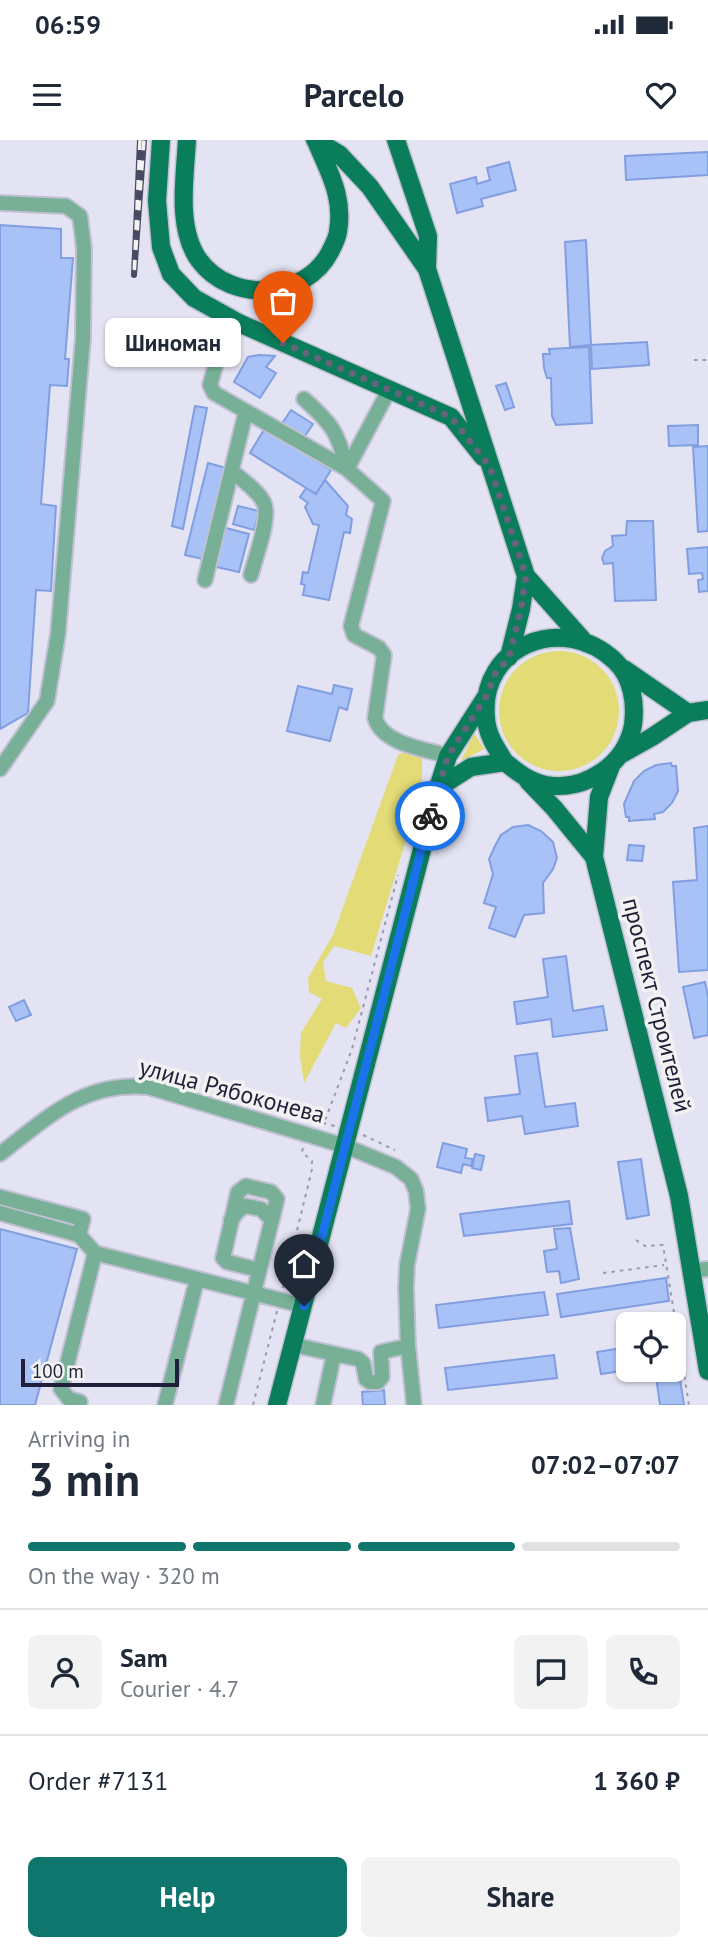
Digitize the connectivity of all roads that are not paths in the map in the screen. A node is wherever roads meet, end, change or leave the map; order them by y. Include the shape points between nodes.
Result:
1 (161, 140) edge
2 (187, 140) edge
3 (315, 140) edge
4 (396, 140) edge
5 (0, 202) edge
6 (427, 269) junction
7 (215, 368) dead end
8 (389, 390) junction
9 (304, 398) dead end
10 (246, 411) junction
11 (490, 467) junction
12 (347, 469) junction
13 (232, 471) junction
14 (251, 575) dead end
15 (526, 576) junction
16 (205, 580) dead end
17 (582, 639) junction
18 (509, 657) junction
19 (620, 666) junction
20 (487, 695) junction
21 (708, 710) edge
22 (688, 713) junction
23 (448, 756) junction
24 (616, 760) junction
25 (505, 762) junction
26 (0, 769) edge
27 (524, 777) junction
28 (438, 788) junction
29 (594, 857) junction
30 (348, 1138) junction
31 (0, 1154) edge
32 (0, 1197) edge
33 (0, 1213) edge
34 (79, 1236) junction
35 (95, 1253) junction
36 (259, 1270) junction
37 (700, 1270) edge
38 (197, 1279) junction
39 (253, 1293) junction
40 (304, 1306) junction
41 (293, 1345) junction
42 (408, 1346) junction
43 (334, 1354) junction
44 (708, 1371) edge
45 (79, 1405) edge
46 (165, 1405) edge
47 (226, 1405) edge
48 (278, 1405) edge
49 (323, 1405) edge
50 (414, 1405) edge

1 - 8 main road via 157,201 161,247 170,274 194,298 239,323
2 - 3 main road via 184,212 199,260 231,286 260,292 294,286 323,265 338,235 340,198
3 - 6 main road via 339,154 369,187
4 - 6 main road via 428,236
5 - 26 street via 66,206 75,211 80,216 84,249 83,338 58,634 47,701
6 - 11 main road
7 - 10 street via 210,386 214,393
8 - 11 main road via 451,417
8 - 12 street
9 - 12 street via 328,420 340,440
10 - 12 street
10 - 13 street
11 - 15 main road
12 - 23 street via 383,501 352,626 354,635 384,654 377,727 387,736
13 - 14 street via 258,494 267,512
13 - 16 street
15 - 17 main road
15 - 18 main road
17 - 18 main road via 543,638
17 - 19 main road
18 - 20 main road via 495,674
19 - 22 main road
19 - 24 main road via 631,687 635,710 631,734
20 - 23 main road
20 - 25 main road via 486,719 492,742
21 - 22 main road
22 - 24 main road
23 - 28 main road
24 - 27 main road via 591,779 569,785 546,785
24 - 29 main road via 600,797
25 - 27 main road
25 - 28 main road via 471,767
27 - 29 main road
28 - 30 main road
29 - 37 main road, проспект Строителей
30 - 31 street, улица Рябоконева via 148,1087 124,1085 74,1100
30 - 40 main road
30 - 42 street, улица Рябоконева via 396,1167 411,1179 416,1191 418,1209 407,1265
32 - 34 street via 83,1219
33 - 34 street
34 - 35 street
35 - 38 street
35 - 45 street via 61,1390
36 - 36 street via 271,1220 261,1209 246,1206 231,1221 223,1258
36 - 39 street
37 - 44 main road, проспект Строителей
38 - 39 street
38 - 46 street
39 - 40 street
39 - 47 street
40 - 41 main road
41 - 43 street
41 - 48 main road
42 - 43 street via 381,1352 378,1382 366,1379 358,1359
42 - 50 street, улица Рябоконева
43 - 49 street

